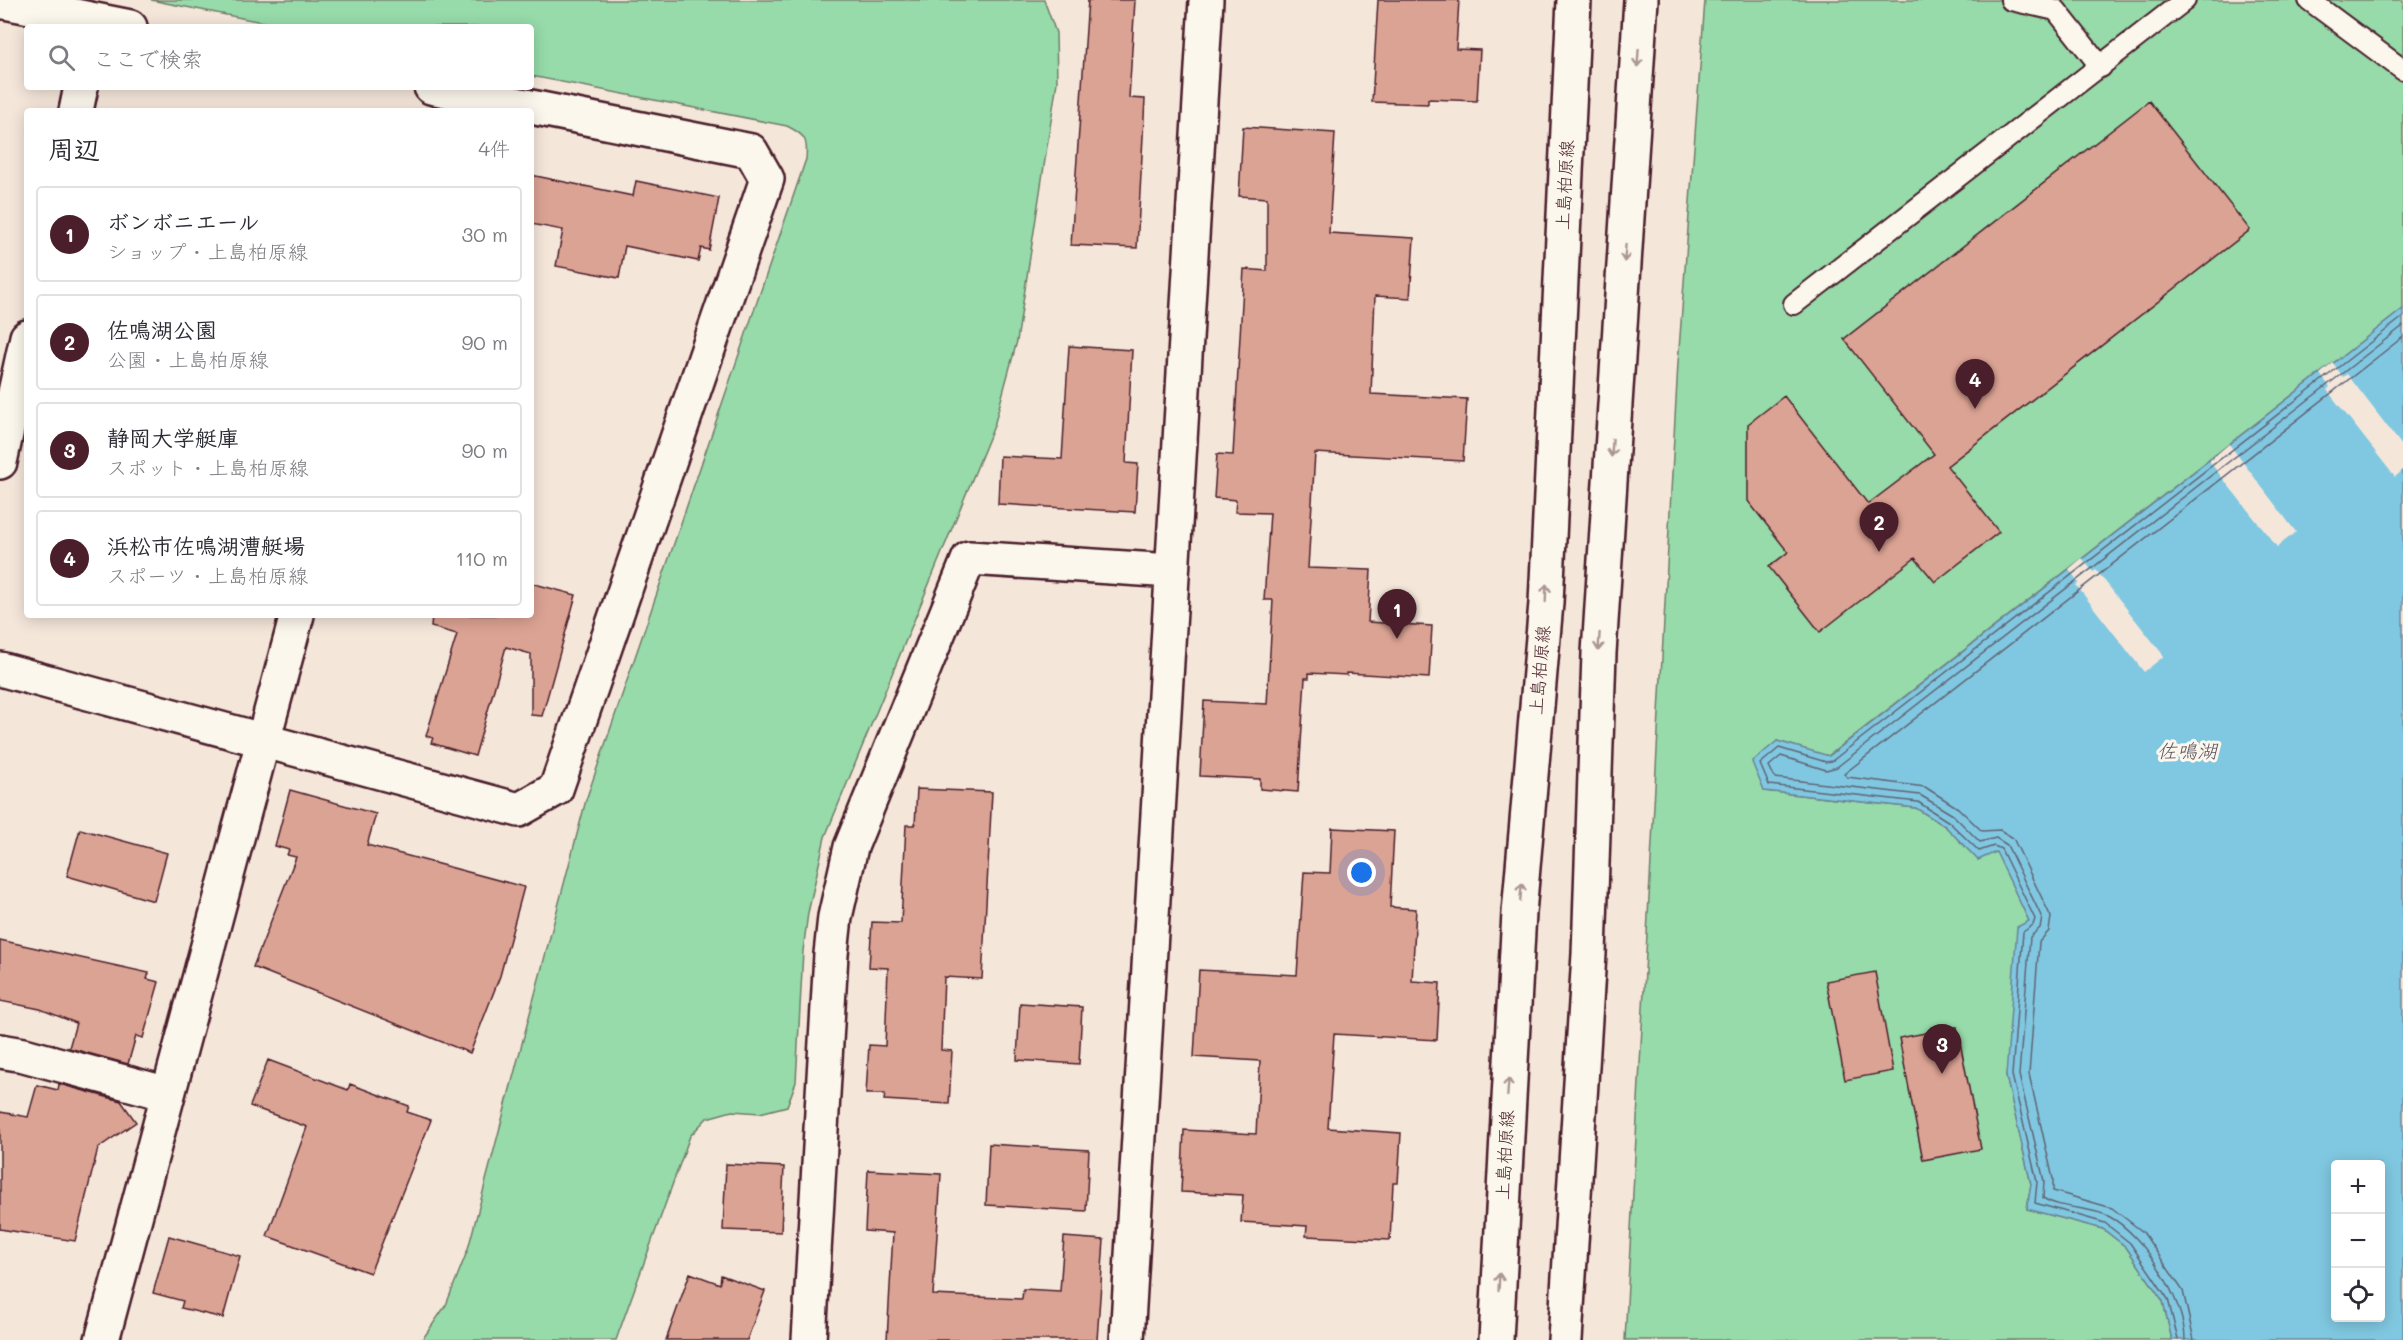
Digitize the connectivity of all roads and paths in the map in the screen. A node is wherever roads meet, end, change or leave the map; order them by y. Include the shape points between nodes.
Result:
1 (1206, 0) edge
2 (1574, 0) edge
3 (1641, 0) edge
4 (2011, 0) edge
5 (2185, 0) edge
6 (2309, 0) edge
7 (0, 1) edge
8 (95, 24) edge
9 (2101, 67) junction
10 (2403, 70) edge
11 (80, 90) edge
12 (434, 95) edge
13 (77, 108) edge
14 (508, 108) edge
15 (534, 113) edge
16 (1794, 304) dead end
17 (17, 342) edge
18 (0, 462) edge
19 (1172, 571) junction
20 (296, 618) edge
21 (0, 669) edge
22 (263, 740) junction
23 (0, 1051) edge
24 (168, 1094) junction
25 (102, 1340) edge
26 (808, 1340) edge
27 (1127, 1340) edge
28 (1496, 1340) edge
29 (1565, 1340) edge

1 - 19 street
28 -> 2 street, 上島柏原線 via 1519,913 1546,603
3 -> 29 street via 1599,653 1588,954
4 - 9 lane via 2056,10
5 - 9 lane
6 - 10 lane
7 - 8 street
9 - 16 lane
11 - 13 street
12 - 14 street
15 - 22 street via 751,151 766,179 556,789 519,810
17 - 18 street
19 - 26 street via 969,558 851,847 842,882 831,954
19 - 27 street
20 - 22 street
21 - 22 street
22 - 24 street
23 - 24 street via 24,1054
24 - 25 street

